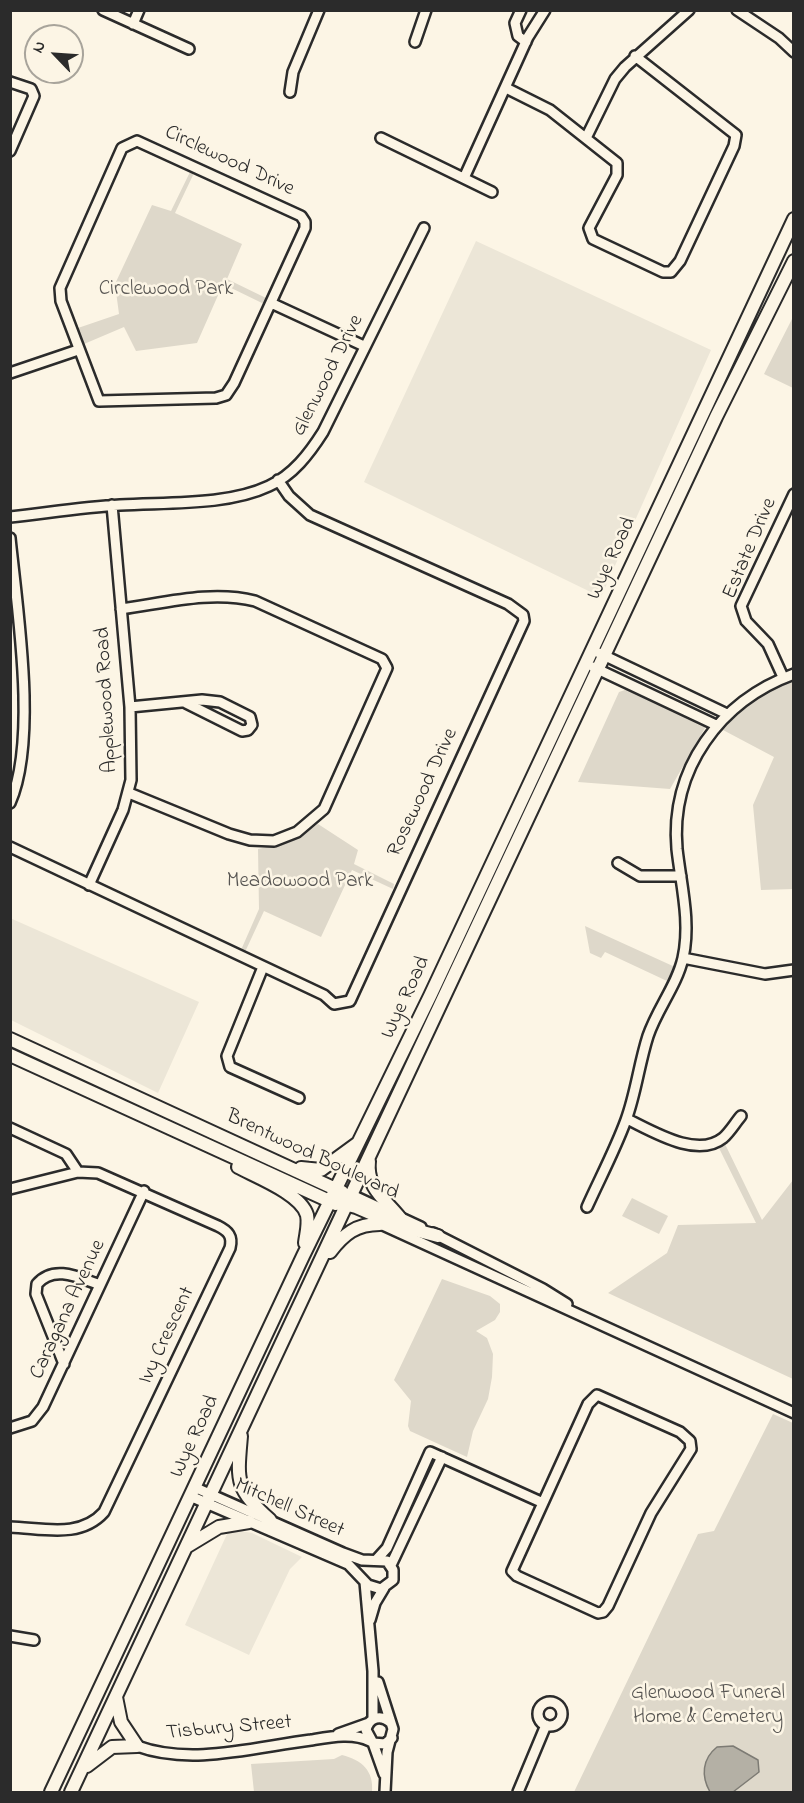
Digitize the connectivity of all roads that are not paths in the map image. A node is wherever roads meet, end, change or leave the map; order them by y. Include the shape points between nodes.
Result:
1 (103, 10) edge
2 (139, 10) edge
3 (319, 10) edge
4 (426, 10) edge
5 (521, 10) edge
6 (545, 10) edge
7 (689, 10) edge
8 (737, 10) edge
9 (133, 24) junction
10 (415, 42) dead end
11 (526, 42) junction
12 (189, 49) dead end
13 (794, 52) edge
14 (635, 56) junction
15 (10, 81) edge
16 (506, 88) junction
17 (290, 92) dead end
18 (587, 136) junction
19 (381, 138) dead end
20 (10, 151) edge
21 (464, 178) junction
22 (492, 192) dead end
23 (794, 219) edge
24 (424, 228) dead end
25 (794, 261) edge
26 (271, 303) junction
27 (364, 346) junction
28 (78, 350) junction
29 (10, 373) edge
30 (278, 480) junction
31 (794, 494) edge
32 (112, 505) junction
33 (10, 517) edge
34 (10, 538) edge
35 (121, 609) junction
36 (15, 626) edge
37 (592, 650) junction
38 (604, 656) junction
39 (586, 663) junction
40 (598, 669) junction
41 (794, 674) edge
42 (783, 677) junction
43 (186, 703) junction
44 (130, 707) junction
45 (727, 714) junction
46 (716, 724) junction
47 (129, 793) junction
48 (10, 803) edge
49 (10, 847) edge
50 (618, 863) dead end
51 (681, 876) junction
52 (89, 885) junction
53 (683, 958) junction
54 (263, 967) junction
55 (794, 970) edge
56 (10, 1039) edge
57 (10, 1054) edge
58 (299, 1098) dead end
59 (741, 1116) dead end
60 (627, 1119) junction
61 (10, 1128) edge
62 (169, 1129) junction
63 (359, 1142) junction
64 (374, 1148) junction
65 (286, 1165) junction
66 (78, 1172) junction
67 (10, 1189) edge
68 (336, 1189) junction
69 (144, 1191) junction
70 (330, 1202) junction
71 (348, 1203) junction
72 (587, 1207) dead end
73 (400, 1218) junction
74 (380, 1224) junction
75 (438, 1236) junction
76 (303, 1256) junction
77 (319, 1264) junction
78 (100, 1284) junction
79 (592, 1320) junction
80 (63, 1364) junction
81 (794, 1413) edge
82 (10, 1428) edge
83 (241, 1429) junction
84 (442, 1457) junction
85 (192, 1491) junction
86 (208, 1499) junction
87 (541, 1502) junction
88 (270, 1520) junction
89 (249, 1522) junction
90 (10, 1527) edge
91 (186, 1547) junction
92 (374, 1560) junction
93 (391, 1565) junction
94 (363, 1580) junction
95 (384, 1588) junction
96 (369, 1622) junction
97 (10, 1636) edge
98 (34, 1640) dead end
99 (373, 1671) junction
100 (116, 1697) junction
101 (371, 1721) junction
102 (392, 1725) junction
103 (546, 1725) dead end
104 (324, 1738) junction
105 (392, 1738) junction
106 (372, 1742) junction
107 (137, 1746) junction
108 (82, 1770) junction
109 (386, 1780) junction
110 (51, 1792) edge
111 (71, 1792) edge
112 (386, 1792) edge
113 (518, 1792) edge

1 - 9 street
2 - 9 street
3 - 17 street via 293,72
4 - 10 street
5 - 11 street via 515,23 518,36
6 - 11 street
7 - 14 street
8 - 13 street
9 - 12 street
11 - 16 street
14 - 18 street via 615,79
14 - 18 street via 736,135 680,261 671,272 663,272 593,239 589,228 617,175 617,163
15 - 20 street via 31,89 34,96
16 - 18 street via 550,110
16 - 21 street
19 - 21 street
21 - 22 street
23 - 37 main road, Wye Road
24 - 27 street, Glenwood Drive
25 - 38 main road, Wye Road
26 - 27 street
26 - 28 street, Circlewood Drive via 234,383 226,395 216,398 99,401
26 - 28 street, Circlewood Drive via 305,228 301,216 137,141 122,148 60,288
27 - 30 street, Glenwood Drive via 314,446 301,463
28 - 29 street
30 - 32 street, Glenwood Drive via 239,497
30 - 54 street, Rosewood Drive via 310,515 519,609 524,621 350,1001 334,1004 324,995
31 - 42 street, Estate Drive via 741,606 746,621 768,644
32 - 33 street, Glenwood Drive
32 - 35 street, Applewood Road
34 - 36 street
35 - 44 street, Applewood Road
35 - 47 street via 214,596 241,597 382,658 387,668 324,809 297,832 274,841 250,840
36 - 48 street via 23,746
37 - 38 street
37 - 39 main road, Wye Road
38 - 40 main road, Wye Road
38 - 45 street
39 - 40 street
39 - 63 main road, Wye Road
40 - 46 street
40 - 64 main road, Wye Road
41 - 42 street
42 - 45 street
43 - 43 street via 242,731 252,725 250,717 220,702
43 - 44 street
44 - 47 street, Applewood Road
45 - 46 street
46 - 51 street via 681,791 677,822
47 - 52 street, Applewood Road
49 - 52 street, Rosewood Drive
50 - 51 street via 640,876
51 - 53 street via 686,922
52 - 54 street, Rosewood Drive
53 - 55 street via 765,974
53 - 60 street via 648,1035
54 - 58 street via 227,1056 230,1066
56 - 65 main road, Brentwood Boulevard
57 - 62 main road, Brentwood Boulevard
59 - 60 street via 722,1138 705,1146 671,1139
60 - 72 street
61 - 66 street via 66,1154
62 - 70 main road, Brentwood Boulevard
62 - 76 main road via 300,1203 308,1223
63 - 65 main road via 321,1170
63 - 68 main road, Wye Road
64 - 71 main road, Wye Road
64 - 73 main road via 369,1163 373,1189
65 - 68 main road, Brentwood Boulevard
66 - 67 street, Ivy Crescent
66 - 69 street, Ivy Crescent via 106,1175
68 - 70 main road, Wye Road
68 - 71 main road, Brentwood Boulevard
69 - 78 street, Caragana Avenue
69 - 90 street, Ivy Crescent via 223,1229 230,1235 230,1248 104,1512 79,1529
70 - 71 main road, Brentwood Boulevard
70 - 76 main road, Wye Road
71 - 73 street, Brentwood Boulevard
71 - 74 street, Brentwood Boulevard
71 - 75 main road via 400,1226
71 - 77 main road, Wye Road
73 - 75 street, Brentwood Boulevard
74 - 77 main road via 347,1232
74 - 79 street, Brentwood Boulevard
75 - 79 street, Brentwood Boulevard via 543,1289
76 - 85 main road, Wye Road
77 - 83 main road, Wye Road
78 - 80 street, Caragana Avenue
78 - 80 street via 62,1273 37,1284 36,1294
79 - 81 street, Brentwood Boulevard
80 - 82 street, Caragana Avenue via 37,1417
83 - 86 main road, Wye Road
83 - 88 main road via 240,1487
84 - 87 street
84 - 92 street via 430,1452 387,1548
84 - 93 street
85 - 86 street, Mitchell Street
85 - 110 main road, Wye Road
86 - 88 street, Mitchell Street
86 - 89 street, Mitchell Street
86 - 91 main road, Wye Road
87 - 87 street via 512,1571 591,1612 603,1612 651,1513 691,1449 690,1441 680,1432 597,1395 588,1404
88 - 92 street, Mitchell Street via 343,1553
89 - 91 main road via 219,1527
89 - 94 street, Mitchell Street via 348,1564
91 - 100 main road, Wye Road
92 - 93 street
92 - 94 street
93 - 95 street via 393,1580
94 - 95 street via 377,1589
94 - 96 street
95 - 96 street
96 - 99 street
97 - 98 street
99 - 101 street
99 - 102 street
100 - 107 main road via 121,1722
100 - 108 main road, Wye Road
101 - 102 street via 386,1719
101 - 104 street, Tisbury Street
101 - 106 street via 366,1730
102 - 105 street
103 - 113 street
104 - 106 street, Tisbury Street via 356,1737
104 - 107 street, Tisbury Street via 184,1755
105 - 106 street via 385,1744
105 - 109 street
106 - 109 street
107 - 108 main road via 112,1747
108 - 111 main road, Wye Road
109 - 112 street

